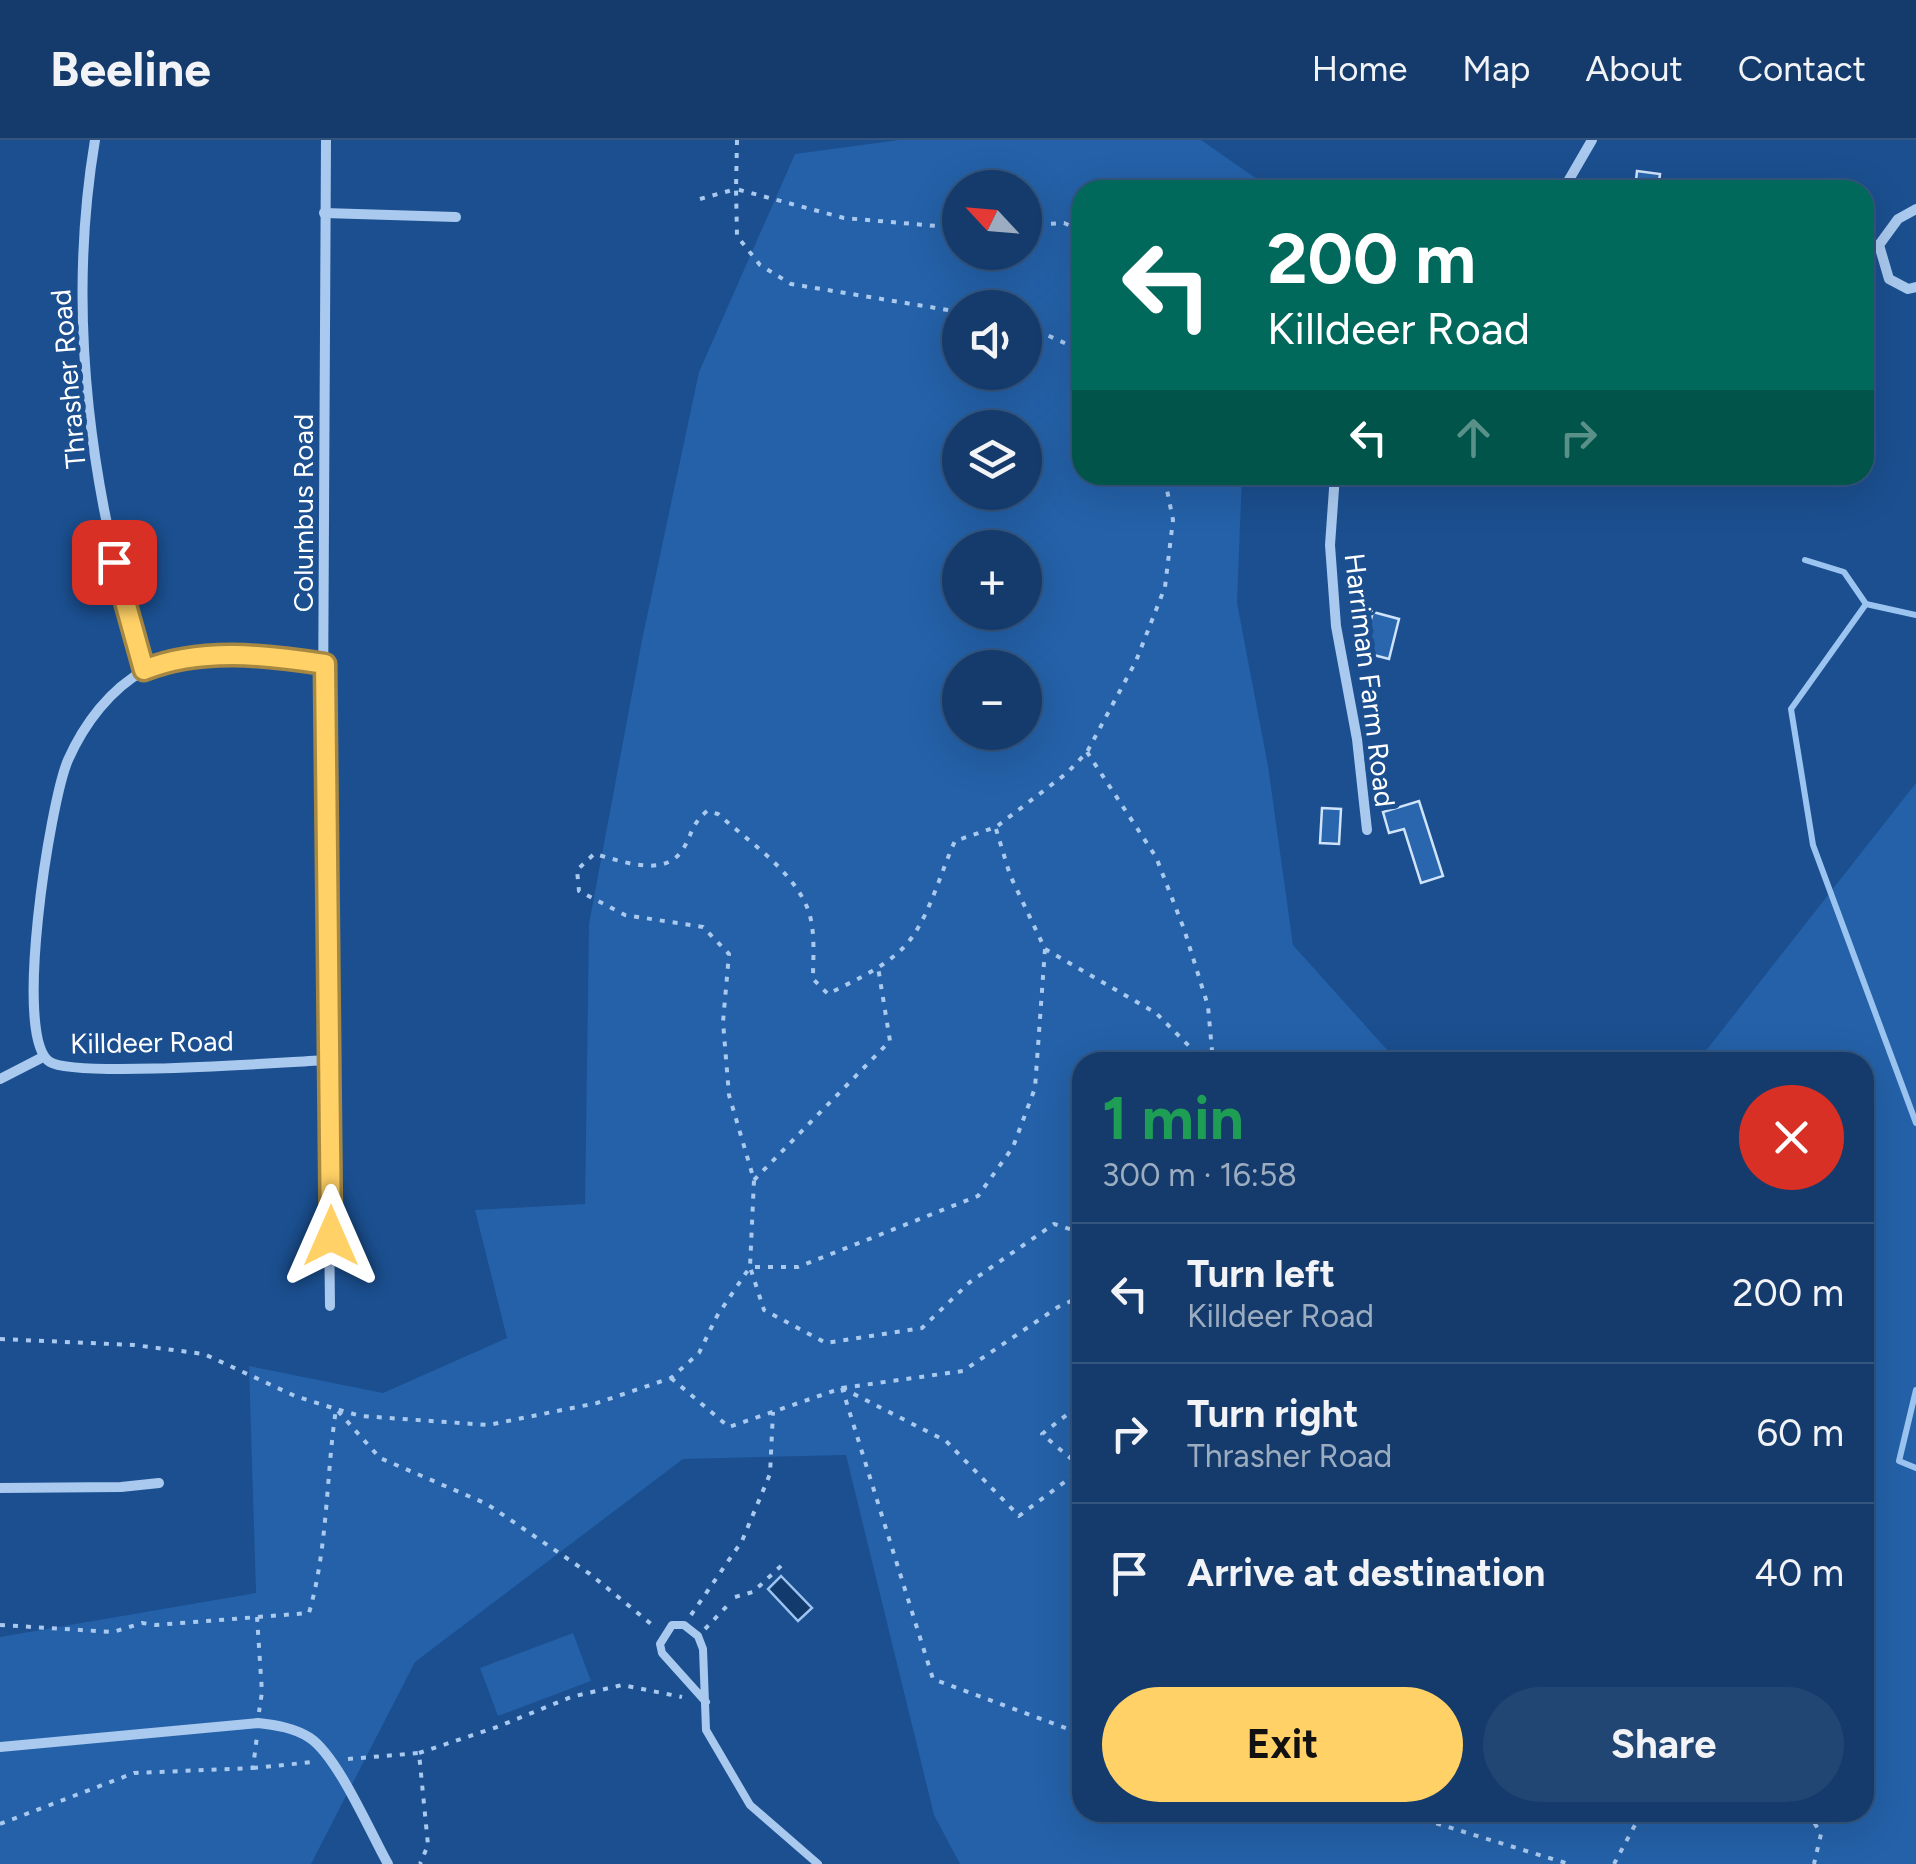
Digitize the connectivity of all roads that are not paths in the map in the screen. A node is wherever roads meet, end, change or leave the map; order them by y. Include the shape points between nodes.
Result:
1 (95, 140) edge
2 (326, 140) edge
3 (1592, 140) edge
4 (1569, 180) edge
5 (1916, 209) edge
6 (324, 213) junction
7 (456, 218) dead end
8 (1916, 288) edge
9 (1334, 485) edge
10 (325, 664) junction
11 (144, 670) junction
12 (1367, 830) dead end
13 (43, 1057) junction
14 (329, 1060) junction
15 (0, 1080) edge
16 (330, 1306) dead end
17 (159, 1483) dead end
18 (0, 1488) edge
19 (706, 1702) junction
20 (0, 1746) edge
21 (388, 1864) edge
22 (818, 1864) edge

1 - 11 street, Thrasher Road via 81,254 84,376 120,588
2 - 6 street, Columbus Road
3 - 4 street
5 - 8 street via 1898,218 1879,245 1888,279
6 - 7 street
6 - 10 street, Columbus Road
9 - 12 street, Harriman Farm Road via 1335,610
10 - 11 street, Killdeer Road via 226,655
10 - 14 street, Columbus Road
11 - 13 street, Killdeer Road via 102,705 82,733 57,796 32,1000
13 - 14 street, Killdeer Road via 72,1068
13 - 15 street
14 - 16 street, Columbus Road
17 - 18 street
19 - 19 lane via 662,1654 660,1644 672,1625 698,1636
19 - 22 lane via 706,1730 750,1805
20 - 21 street via 284,1726 312,1739 331,1761

